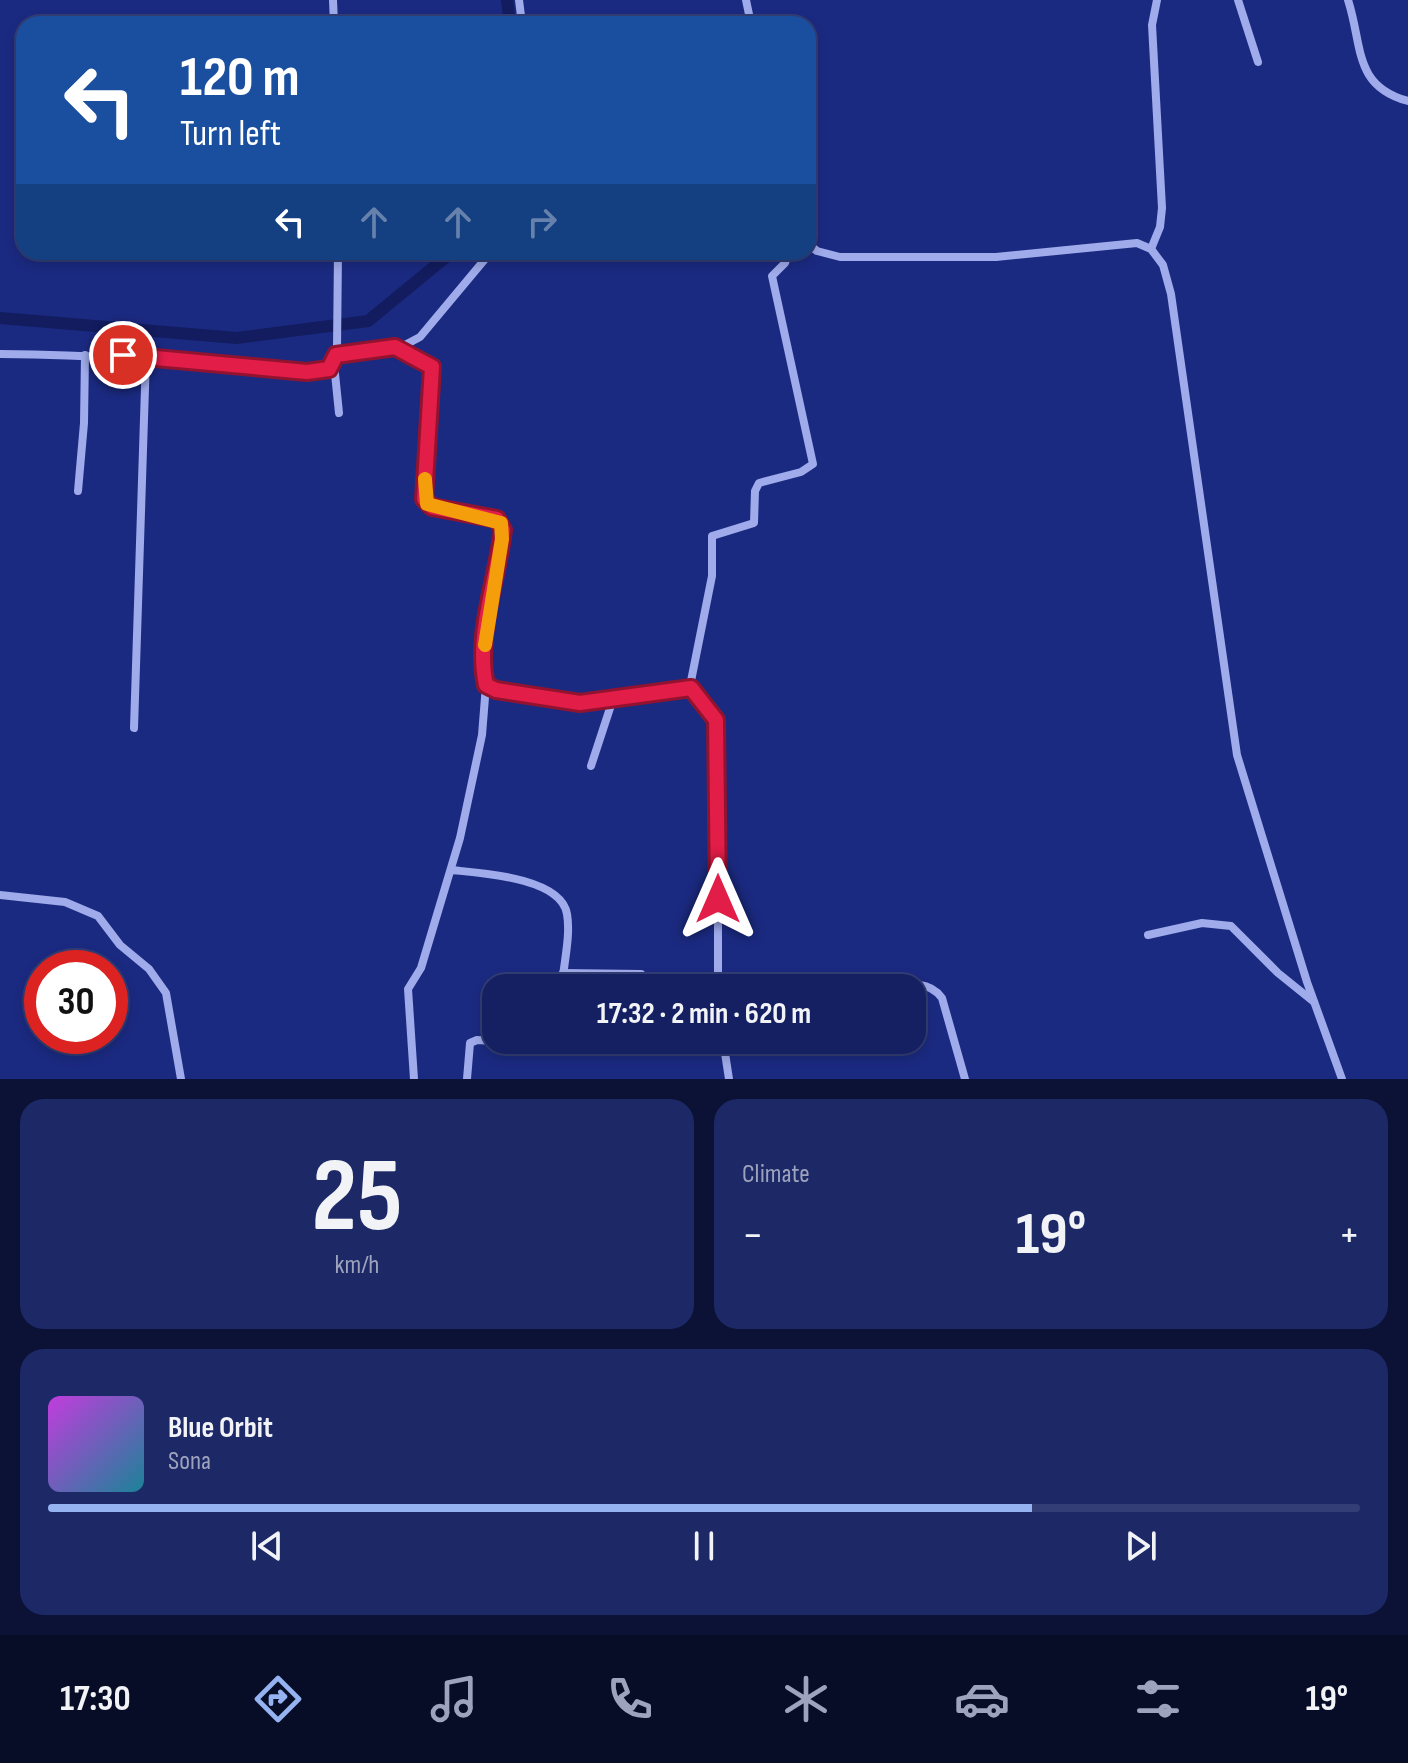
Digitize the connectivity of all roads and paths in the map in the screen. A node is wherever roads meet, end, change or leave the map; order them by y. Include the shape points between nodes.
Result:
1 (1157, 0) edge
2 (1238, 0) edge
3 (1348, 0) edge
4 (1258, 62) dead end
5 (1408, 101) edge
6 (1151, 249) junction
7 (816, 250) edge
8 (338, 260) edge
9 (485, 260) edge
10 (786, 260) edge
11 (395, 347) junction
12 (0, 354) edge
13 (85, 355) junction
14 (146, 357) junction
15 (335, 360) junction
16 (339, 413) dead end
17 (78, 491) dead end
18 (486, 685) junction
19 (691, 688) junction
20 (613, 699) junction
21 (134, 728) dead end
22 (591, 766) dead end
23 (451, 870) junction
24 (0, 895) edge
25 (1148, 935) dead end
26 (563, 973) joint
27 (641, 974) dead end
28 (718, 974) edge
29 (926, 985) edge
30 (1314, 1003) junction
31 (482, 1040) edge
32 (725, 1054) edge
33 (181, 1079) edge
34 (414, 1079) edge
35 (467, 1079) edge
36 (729, 1079) edge
37 (965, 1079) edge
38 (1342, 1079) edge

1 - 6 street via 1152,25 1162,208
2 - 4 street
3 - 5 street via 1367,76 1376,88
6 - 7 street via 1137,243 1041,255 855,257
6 - 30 street via 1163,265 1171,294 1237,755
8 - 15 street
9 - 11 street via 427,332
10 - 19 street via 772,276 813,464 759,483 754,523 712,536 712,576
11 - 15 street
11 - 18 street via 434,371 427,504 501,523 488,615
12 - 13 street
13 - 14 street
13 - 17 street
14 - 15 street via 277,372 323,371
14 - 21 street
15 - 16 street
18 - 20 street via 567,702
18 - 23 street via 482,735
19 - 20 street
19 - 28 street via 714,714 719,750
20 - 22 street
23 - 26 street via 520,878 559,900 567,914
23 - 34 street via 421,968 408,989
24 - 33 street via 65,902 98,916 166,993
25 - 30 street via 1202,923 1231,926
26 - 27 street
29 - 37 street via 942,998
30 - 38 street
31 - 35 street via 470,1043
32 - 36 street

